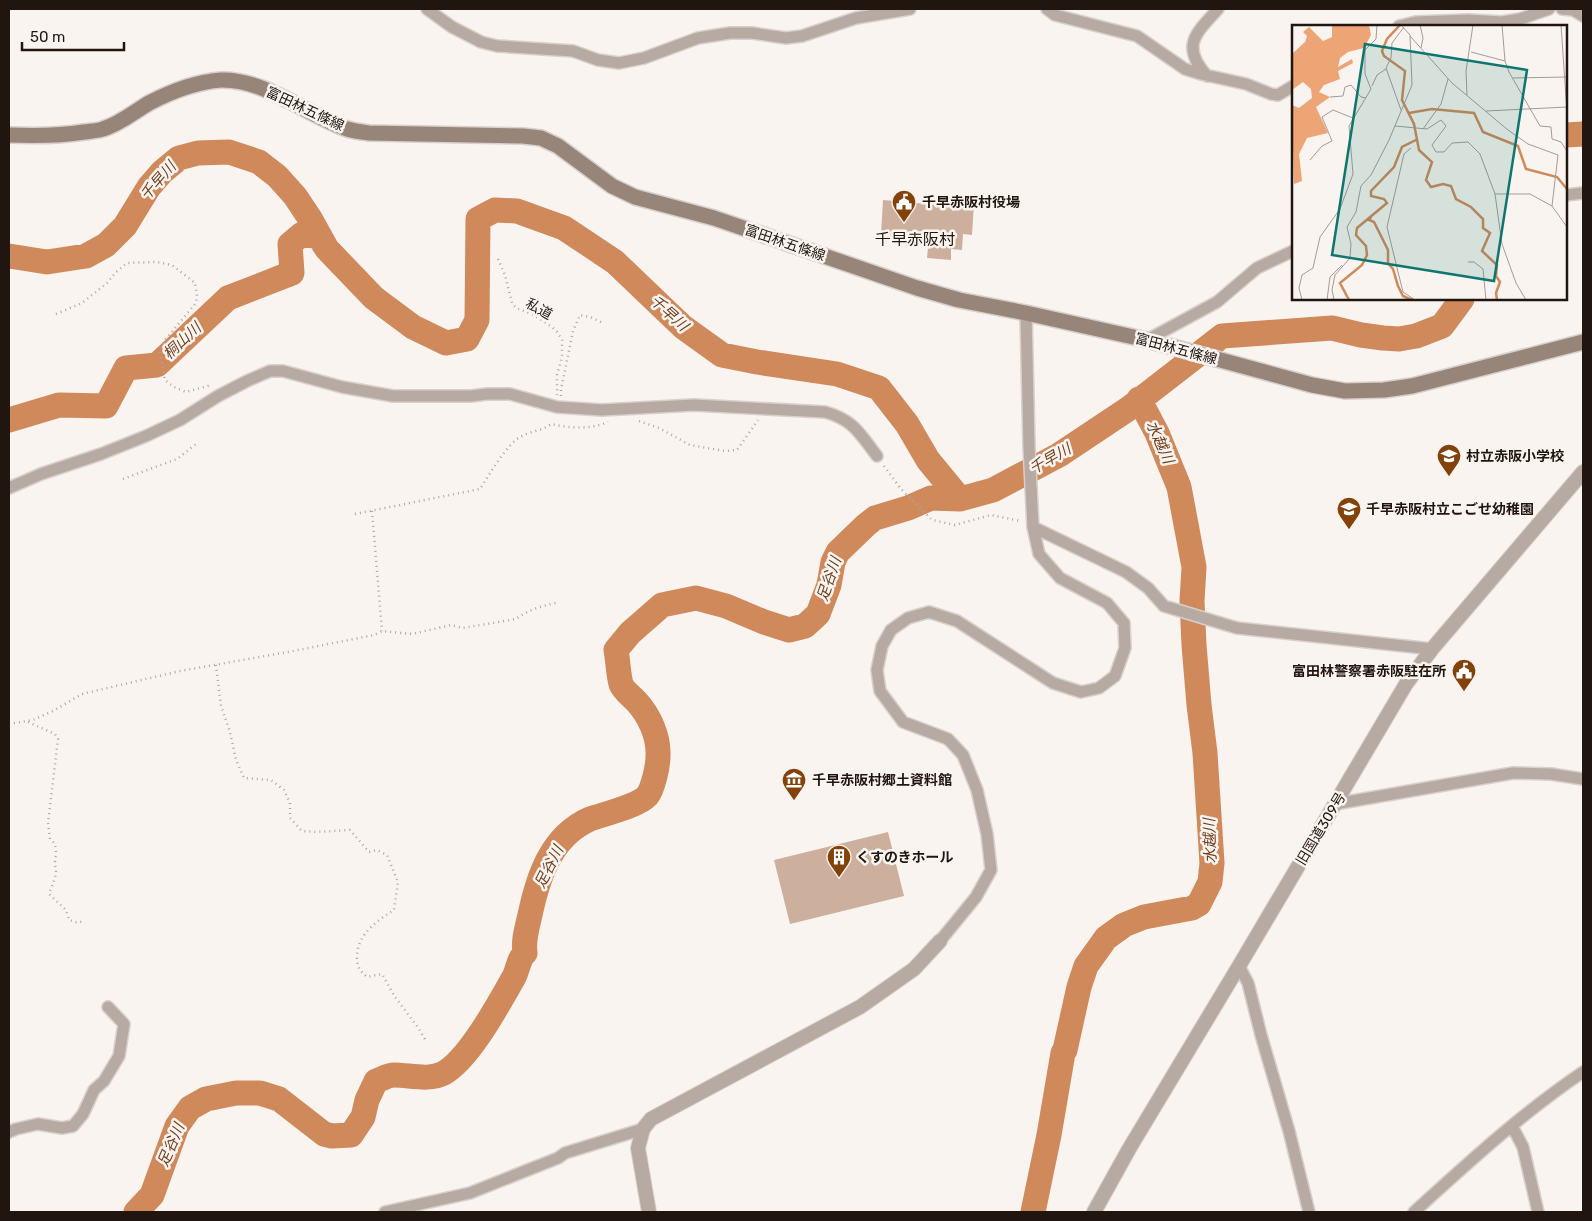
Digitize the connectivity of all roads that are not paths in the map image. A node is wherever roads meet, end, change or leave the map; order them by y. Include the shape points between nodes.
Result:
1 (426, 9) edge
2 (910, 9) edge
3 (1047, 9) edge
4 (1218, 9) edge
5 (1550, 9) edge
6 (1562, 9) edge
7 (1583, 16) edge
8 (1403, 25) edge
9 (1207, 76) junction
10 (1292, 87) edge
11 (1278, 94) junction
12 (1292, 97) edge
13 (9, 134) edge
14 (1583, 193) edge
15 (1567, 195) edge
16 (1292, 251) edge
17 (1026, 313) junction
18 (1147, 340) junction
19 (1583, 342) edge
20 (877, 456) road end
21 (1583, 472) edge
22 (9, 488) edge
23 (1033, 527) junction
24 (1432, 649) junction
25 (1583, 779) edge
26 (1336, 804) junction
27 (940, 941) joint
28 (1239, 966) junction
29 (108, 1006) dead end
30 (1583, 1072) edge
31 (1512, 1126) junction
32 (643, 1129) junction
33 (9, 1132) edge
34 (385, 1212) edge
35 (649, 1212) edge
36 (1094, 1212) edge
37 (1309, 1212) edge
38 (1414, 1212) edge
39 (1538, 1212) edge

1 - 2 street via 482,42 497,46 573,51 619,63 644,58 698,38 730,33 786,38 802,36 856,18
3 - 9 street via 1055,15 1136,36 1185,69
4 - 9 street via 1195,35 1192,51 1198,66
5 - 8 street via 1502,22 1459,20
6 - 7 street via 1573,10
9 - 11 street
10 - 11 street
11 - 12 street
13 - 17 main road, 富田林五條線 via 34,136 102,130 150,103 199,82 223,80 244,83 271,92 349,130 541,138 635,198 714,218 917,288
14 - 15 street
16 - 18 street via 1257,268 1216,302
17 - 18 main road, 富田林五條線
17 - 23 street
18 - 19 main road, 富田林五條線 via 1345,391 1384,390 1440,379
20 - 22 street via 851,424 825,412 694,406 602,410 560,407 510,394 393,396 342,387 283,371 270,371 152,434
21 - 24 street, 旧国道309号
23 - 24 street via 1126,572 1148,588 1164,606 1237,628
23 - 27 street via 1039,554 1060,578 1107,604 1124,623 1125,648 1115,676 1099,688 1081,692 1053,683 957,621 929,612 908,618 891,630 882,646 877,670 880,691 903,722 948,739 964,755 977,790 987,834 991,870 976,897
24 - 26 street, 旧国道309号 via 1406,684
25 - 26 street via 1513,773
26 - 28 street, 旧国道309号
27 - 32 street via 914,969 860,1007 650,1119
28 - 36 street, 旧国道309号
28 - 37 street via 1248,983
29 - 33 street via 124,1024 120,1056 94,1090 83,1114 73,1126 62,1128 38,1124
30 - 31 street
31 - 38 street
31 - 39 street via 1522,1148
32 - 34 street via 565,1153 470,1193
32 - 35 street via 638,1148

